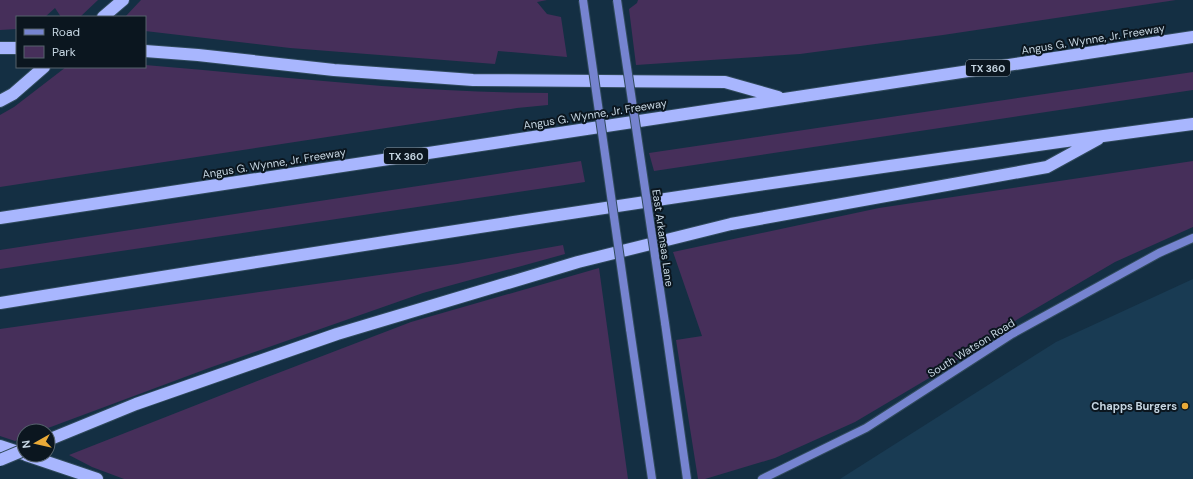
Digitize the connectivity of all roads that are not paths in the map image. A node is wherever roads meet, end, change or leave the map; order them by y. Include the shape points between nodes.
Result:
1 (123, 0) edge
2 (583, 0) edge
3 (617, 0) edge
4 (104, 16) edge
5 (1193, 37) edge
6 (0, 48) edge
7 (16, 48) edge
8 (146, 51) edge
9 (43, 68) edge
10 (783, 99) junction
11 (0, 101) edge
12 (1193, 124) edge
13 (1104, 135) junction
14 (0, 218) edge
15 (1193, 238) edge
16 (0, 303) edge
17 (56, 437) edge
18 (0, 446) edge
19 (16, 451) edge
20 (16, 455) edge
21 (0, 460) edge
22 (51, 463) edge
23 (97, 479) edge
24 (652, 479) edge
25 (687, 479) edge
26 (764, 479) edge

1 - 4 highway
2 - 24 main road, bridge
3 - 25 main road, East Arkansas Lane, bridge
5 - 10 highway, Angus G. Wynne, Jr. Freeway / TX 360
6 - 7 highway
8 - 10 highway via 334,70 473,80 725,82
9 - 11 highway via 13,94
10 - 14 highway, Angus G. Wynne, Jr. Freeway / TX 360
12 - 13 highway
13 - 16 highway via 275,259
13 - 17 highway via 1047,167 731,224 578,262 337,334 136,404
15 - 26 main road, South Watson Road via 1159,253 1012,334 866,428
18 - 19 highway
20 - 21 highway, bridge
22 - 23 highway

